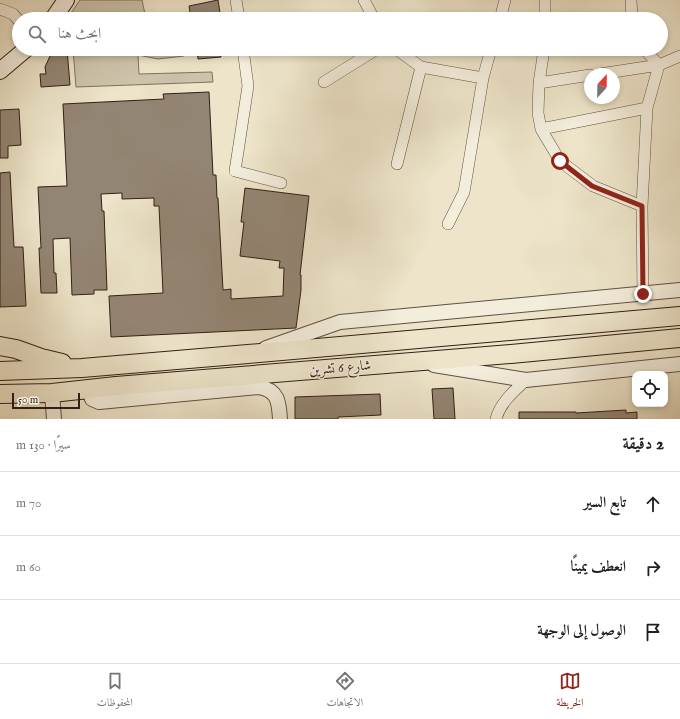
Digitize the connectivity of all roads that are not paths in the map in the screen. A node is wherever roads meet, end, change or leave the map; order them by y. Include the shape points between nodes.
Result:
1 (66, 0) edge
2 (236, 0) edge
3 (364, 0) edge
4 (505, 0) edge
5 (545, 0) edge
6 (631, 0) edge
7 (0, 9) edge
8 (58, 12) edge
9 (238, 12) edge
10 (370, 12) edge
11 (502, 12) edge
12 (545, 12) edge
13 (632, 12) edge
14 (12, 14) edge
15 (17, 56) edge
16 (244, 56) edge
17 (366, 56) edge
18 (406, 56) edge
19 (489, 56) edge
20 (543, 56) edge
21 (651, 56) edge
22 (680, 56) edge
23 (659, 65) junction
24 (421, 67) junction
25 (0, 70) edge
26 (620, 71) edge
27 (584, 77) edge
28 (483, 78) junction
29 (324, 82) dead end
30 (539, 83) junction
31 (647, 108) junction
32 (541, 129) junction
33 (397, 164) dead end
34 (281, 183) dead end
35 (642, 206) junction
36 (448, 224) dead end
37 (680, 290) edge
38 (643, 294) junction
39 (680, 316) edge
40 (680, 338) edge
41 (0, 346) edge
42 (248, 354) junction
43 (411, 361) junction
44 (680, 364) edge
45 (82, 368) junction
46 (0, 371) edge
47 (526, 380) junction
48 (89, 389) junction
49 (52, 393) junction
50 (0, 394) edge
51 (54, 419) edge
52 (280, 419) edge
53 (496, 419) edge

1 - 8 main road
2 - 9 street
3 - 10 street
4 - 11 street
5 - 12 street
6 - 13 street
7 - 14 street
15 - 25 main road
16 - 34 street via 248,86 235,171
17 - 29 street
18 - 24 street
19 - 28 street
20 - 30 street
21 - 23 street
22 - 23 street
23 - 26 street
23 - 31 street
24 - 28 street
24 - 33 street
27 - 30 street
28 - 36 street via 464,192
30 - 32 street via 538,113
31 - 32 street
31 - 35 street
32 - 35 street via 560,161 592,186
35 - 38 street
37 - 38 street
38 - 42 street via 340,322
39 - 42 highway, شارع 6 تشرين
40 - 43 highway, شارع 6 تشرين
41 - 45 highway via 16,348 41,358
42 - 45 highway, شارع 6 تشرين
43 - 47 street
43 - 48 highway, شارع 6 تشرين
44 - 47 street
45 - 46 highway, شارع 6 تشرين
47 - 53 street via 511,394
48 - 49 highway, شارع 6 تشرين
48 - 52 street via 92,399 99,402 259,387 275,396 279,404
49 - 50 highway, شارع 6 تشرين
49 - 51 street

